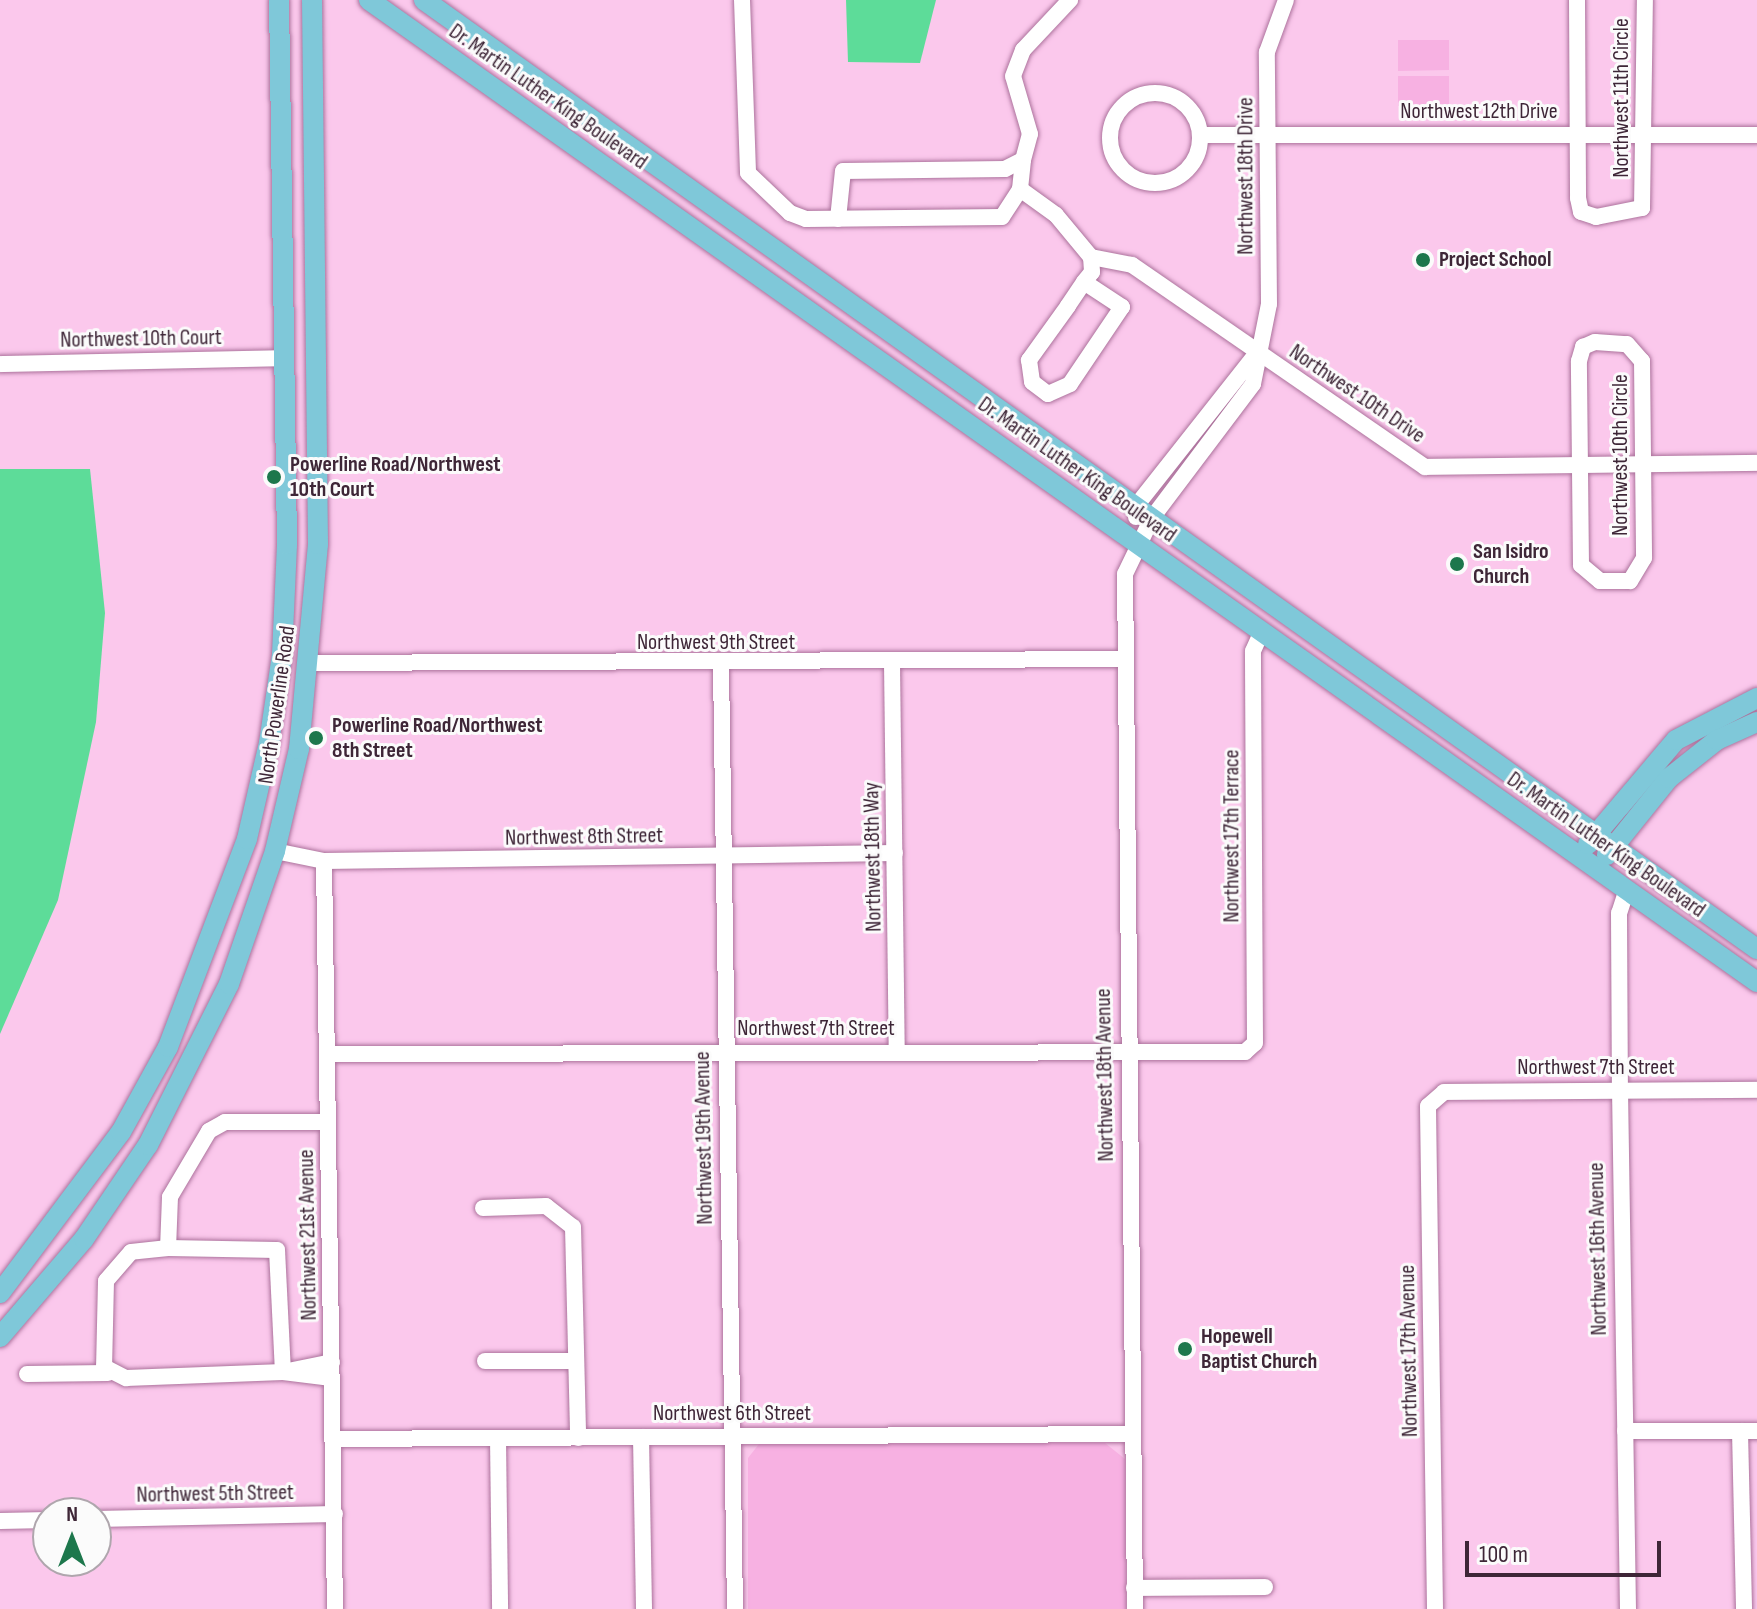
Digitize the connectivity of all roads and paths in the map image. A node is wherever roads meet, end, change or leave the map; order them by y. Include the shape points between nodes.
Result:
1 (279, 0) edge
2 (312, 0) edge
3 (369, 0) edge
4 (424, 0) edge
5 (742, 0) edge
6 (1070, 0) edge
7 (1286, 0) edge
8 (1577, 0) edge
9 (1645, 0) edge
10 (1268, 134) junction
11 (1578, 134) junction
12 (1201, 135) junction
13 (1645, 135) junction
14 (1757, 135) edge
15 (1023, 160) junction
16 (1020, 189) junction
17 (838, 219) junction
18 (1091, 257) junction
19 (1084, 282) junction
20 (1257, 353) junction
21 (283, 358) junction
22 (0, 364) edge
23 (316, 429) junction
24 (1644, 463) junction
25 (1757, 463) edge
26 (1578, 466) junction
27 (1144, 512) junction
28 (1138, 543) junction
29 (1262, 631) junction
30 (1122, 659) junction
31 (311, 663) junction
32 (892, 663) junction
33 (721, 666) junction
34 (1757, 698) edge
35 (1757, 722) edge
36 (255, 801) junction
37 (1595, 834) junction
38 (247, 839) junction
39 (1614, 848) junction
40 (275, 851) junction
41 (895, 853) junction
42 (721, 857) junction
43 (324, 861) junction
44 (1588, 862) junction
45 (1658, 880) junction
46 (265, 883) junction
47 (1627, 889) junction
48 (1757, 949) edge
49 (1757, 982) edge
50 (1255, 1043) joint
51 (724, 1051) junction
52 (897, 1051) junction
53 (1127, 1051) junction
54 (327, 1054) junction
55 (1620, 1089) junction
56 (1757, 1090) edge
57 (1436, 1096) joint
58 (328, 1122) junction
59 (121, 1132) junction
60 (97, 1167) junction
61 (125, 1178) junction
62 (483, 1208) dead end
63 (101, 1213) junction
64 (168, 1248) junction
65 (0, 1293) edge
66 (0, 1337) edge
67 (485, 1361) dead end
68 (576, 1361) junction
69 (332, 1370) junction
70 (283, 1372) junction
71 (108, 1373) junction
72 (27, 1374) dead end
73 (1625, 1431) junction
74 (1748, 1431) edge
75 (1132, 1434) junction
76 (732, 1436) junction
77 (641, 1437) junction
78 (498, 1438) junction
79 (578, 1438) junction
80 (333, 1439) junction
81 (335, 1514) junction
82 (112, 1519) edge
83 (32, 1520) edge
84 (0, 1521) edge
85 (1265, 1587) dead end
86 (1134, 1588) junction
87 (335, 1609) edge
88 (500, 1609) edge
89 (644, 1609) edge
90 (735, 1609) edge
91 (1135, 1609) edge
92 (1435, 1609) edge
93 (1628, 1609) edge
94 (1744, 1609) edge

1 - 21 main road, North Powerline Road
2 - 23 main road, North Powerline Road
3 - 28 main road, Dr. Martin Luther King Boulevard
4 - 27 main road, Dr. Martin Luther King Boulevard
5 - 17 street via 748,173 790,213
6 - 15 street via 1023,50 1013,76 1030,134
7 - 10 street, Northwest 18th Drive via 1267,52
8 - 11 street, Northwest 11th Circle
9 - 13 street, Northwest 11th Circle
10 - 11 street, Northwest 12th Drive
10 - 12 street, Northwest 12th Drive
10 - 20 street, Northwest 18th Drive via 1269,304
11 - 13 street, Northwest 12th Drive
11 - 13 street, Northwest 11th Circle via 1581,212 1596,217 1642,208
12 - 12 street via 1180,100 1152,93 1117,114 1109,143 1136,180 1167,183 1192,165
13 - 14 street, Northwest 12th Drive
15 - 16 street
15 - 17 street via 1005,169 843,171
16 - 17 street via 1002,217
16 - 18 street via 1056,215
18 - 19 street
18 - 20 street, Northwest 10th Drive via 1132,265
19 - 19 street via 1122,307 1070,384 1048,394 1032,382 1029,360
20 - 26 street, Northwest 10th Drive via 1425,467
20 - 27 street, Northwest 18th Drive
21 - 22 street, Northwest 10th Court
21 - 23 main road
21 - 36 main road, North Powerline Road via 282,655
23 - 31 main road, North Powerline Road
24 - 25 street
24 - 26 street, Northwest 10th Drive
24 - 26 street, Northwest 10th Circle via 1644,558 1630,581 1600,581 1581,565
24 - 26 street, Northwest 10th Circle via 1638,349 1595,342 1583,347 1579,361
27 - 28 street, Northwest 18th Drive
27 - 37 main road, Dr. Martin Luther King Boulevard
28 - 29 main road, Dr. Martin Luther King Boulevard
28 - 30 street, Northwest 18th Avenue via 1125,574
29 - 44 main road, Dr. Martin Luther King Boulevard
29 - 50 street, Northwest 17th Terrace via 1253,651
30 - 32 street, Northwest 9th Street
30 - 53 street, Northwest 18th Avenue
31 - 33 street, Northwest 9th Street
31 - 40 main road, North Powerline Road
32 - 33 street, Northwest 9th Street
32 - 41 street, Northwest 18th Way
33 - 42 street, Northwest 19th Avenue
34 - 37 main road via 1676,740
35 - 39 main road via 1717,740 1669,778
36 - 38 main road, North Powerline Road
36 - 40 main road via 261,834
37 - 39 main road, Dr. Martin Luther King Boulevard
37 - 44 main road
38 - 46 main road
38 - 59 main road, North Powerline Road via 203,970
39 - 44 main road
39 - 45 main road, Dr. Martin Luther King Boulevard
40 - 43 street, Northwest 8th Street
40 - 46 main road, North Powerline Road
41 - 42 street, Northwest 8th Street
41 - 52 street, Northwest 18th Way
42 - 43 street, Northwest 8th Street
42 - 51 street, Northwest 19th Avenue
43 - 54 street, Northwest 21st Avenue
44 - 47 main road, Dr. Martin Luther King Boulevard
45 - 47 main road
45 - 48 main road, Dr. Martin Luther King Boulevard
46 - 61 main road, North Powerline Road via 196,1057
47 - 49 main road, Dr. Martin Luther King Boulevard
47 - 55 street, Northwest 16th Avenue via 1619,913
50 - 53 street, Northwest 7th Street via 1245,1052
51 - 52 street, Northwest 7th Street
51 - 54 street, Northwest 7th Street
51 - 76 street, Northwest 19th Avenue
52 - 53 street, Northwest 7th Street
53 - 75 street, Northwest 18th Avenue
54 - 58 street, Northwest 21st Avenue
55 - 56 street, Northwest 7th Street
55 - 57 street, Northwest 7th Street
55 - 73 street, Northwest 16th Avenue
57 - 92 street, Northwest 17th Avenue via 1426,1117
58 - 64 street via 213,1127 170,1197
58 - 69 street, Northwest 21st Avenue
59 - 60 main road, North Powerline Road
59 - 61 main road
60 - 63 main road
60 - 65 main road, North Powerline Road
61 - 63 main road, North Powerline Road
62 - 68 street via 546,1206 573,1227
63 - 66 main road, North Powerline Road
64 - 70 street via 280,1254
64 - 71 street via 131,1252 106,1281
67 - 68 street
68 - 79 street
69 - 70 street
69 - 80 street, Northwest 21st Avenue
70 - 71 street
71 - 72 street
73 - 74 street
73 - 93 street, Northwest 16th Avenue
74 - 94 street
75 - 76 street, Northwest 6th Street
75 - 86 street, Northwest 18th Avenue
76 - 77 street, Northwest 6th Street
76 - 90 street, Northwest 19th Avenue
77 - 79 street, Northwest 6th Street
77 - 89 street
78 - 79 street, Northwest 6th Street
78 - 80 street, Northwest 6th Street
78 - 88 street
80 - 81 street, Northwest 21st Avenue
81 - 82 street, Northwest 5th Street
81 - 87 street, Northwest 21st Avenue
83 - 84 street
85 - 86 street
86 - 91 street, Northwest 18th Avenue

